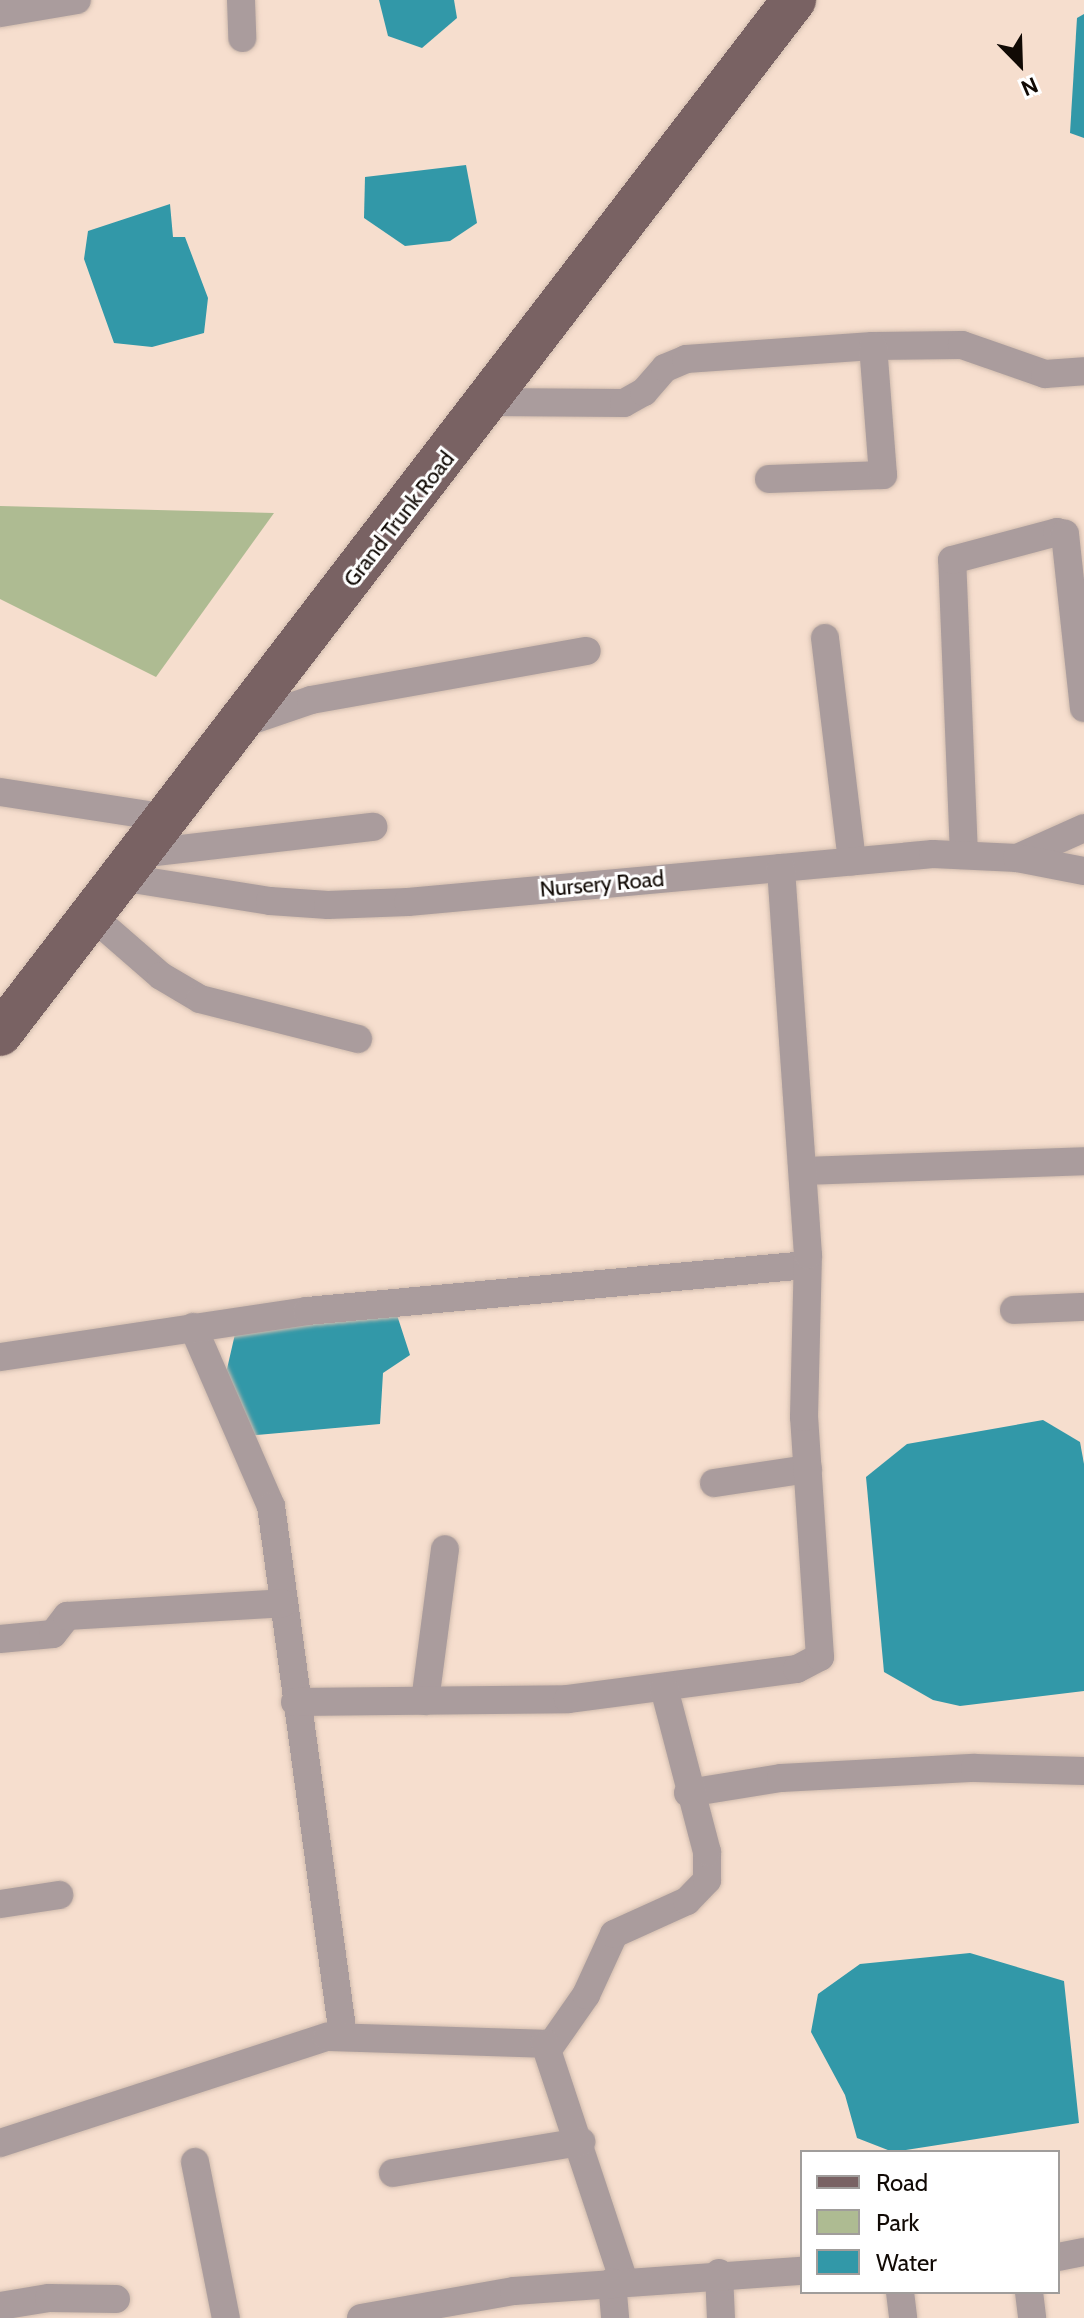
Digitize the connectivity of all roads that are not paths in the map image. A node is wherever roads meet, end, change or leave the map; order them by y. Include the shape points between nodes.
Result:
1 (77, 0) edge
2 (241, 0) edge
3 (794, 0) edge
4 (0, 13) edge
5 (242, 38) dead end
6 (873, 346) junction
7 (1084, 371) edge
8 (489, 402) junction
9 (769, 479) dead end
10 (825, 638) dead end
11 (587, 651) dead end
12 (1084, 708) edge
13 (235, 727) junction
14 (0, 792) edge
15 (167, 818) junction
16 (373, 827) dead end
17 (1084, 828) edge
18 (964, 855) junction
19 (1017, 858) junction
20 (852, 861) junction
21 (129, 866) junction
22 (781, 868) junction
23 (1084, 871) edge
24 (92, 916) junction
25 (0, 1034) edge
26 (358, 1039) dead end
27 (1084, 1161) edge
28 (803, 1171) junction
29 (807, 1265) junction
30 (1084, 1307) edge
31 (1014, 1310) dead end
32 (193, 1327) junction
33 (0, 1357) edge
34 (808, 1469) junction
35 (714, 1483) dead end
36 (445, 1549) dead end
37 (283, 1603) junction
38 (0, 1639) edge
39 (664, 1688) junction
40 (425, 1701) junction
41 (295, 1702) junction
42 (1084, 1771) edge
43 (688, 1793) junction
44 (59, 1895) dead end
45 (0, 1904) edge
46 (343, 2036) junction
47 (549, 2048) junction
48 (581, 2142) junction
49 (0, 2143) edge
50 (195, 2162) dead end
51 (393, 2173) dead end
52 (1084, 2252) edge
53 (1060, 2257) edge
54 (800, 2271) edge
55 (719, 2273) junction
56 (618, 2282) junction
57 (900, 2294) edge
58 (1029, 2294) edge
59 (116, 2299) dead end
60 (0, 2306) edge
61 (402, 2313) edge
62 (226, 2318) edge
63 (361, 2318) edge
64 (615, 2318) edge
65 (721, 2318) edge
66 (903, 2318) edge
67 (1032, 2318) edge

1 - 4 street
2 - 5 street
3 - 8 main road, Grand Trunk Road
6 - 7 street via 962,345 1045,374
6 - 8 street via 686,359 665,368 644,392 624,403
6 - 9 street via 883,475
8 - 13 main road, Grand Trunk Road
10 - 20 street
11 - 13 street via 311,700
12 - 18 street via 1065,534 952,560
13 - 15 main road, Grand Trunk Road
14 - 15 street
15 - 21 main road, Grand Trunk Road
16 - 21 street
17 - 19 street
18 - 19 street, Nursery Road
18 - 20 street, Nursery Road
19 - 23 street, Nursery Road
20 - 22 street, Nursery Road
21 - 22 street, Nursery Road via 270,901 328,905
21 - 24 main road, Grand Trunk Road
22 - 28 street
24 - 25 main road, Grand Trunk Road
24 - 26 street via 161,976 200,999
27 - 28 street
28 - 29 street
29 - 32 street via 307,1311
29 - 34 street
30 - 31 street
32 - 33 street
32 - 37 street via 265,1485
34 - 35 street
34 - 39 street via 820,1657 797,1669
36 - 40 street
37 - 38 street via 67,1616 53,1634
37 - 41 street
39 - 40 street via 568,1699
39 - 43 street
40 - 41 street
41 - 46 street
42 - 43 street via 975,1768 781,1778
43 - 47 street via 707,1852 707,1880 687,1901 614,1934 586,1995
44 - 45 street
46 - 47 street via 536,2042
46 - 49 street via 304,2042
47 - 48 street
48 - 51 street
48 - 56 street
50 - 62 street
52 - 53 street
54 - 55 street
55 - 56 street
55 - 65 street
56 - 61 street
56 - 64 street
57 - 66 street
58 - 67 street
59 - 60 street via 49,2298
61 - 63 street

